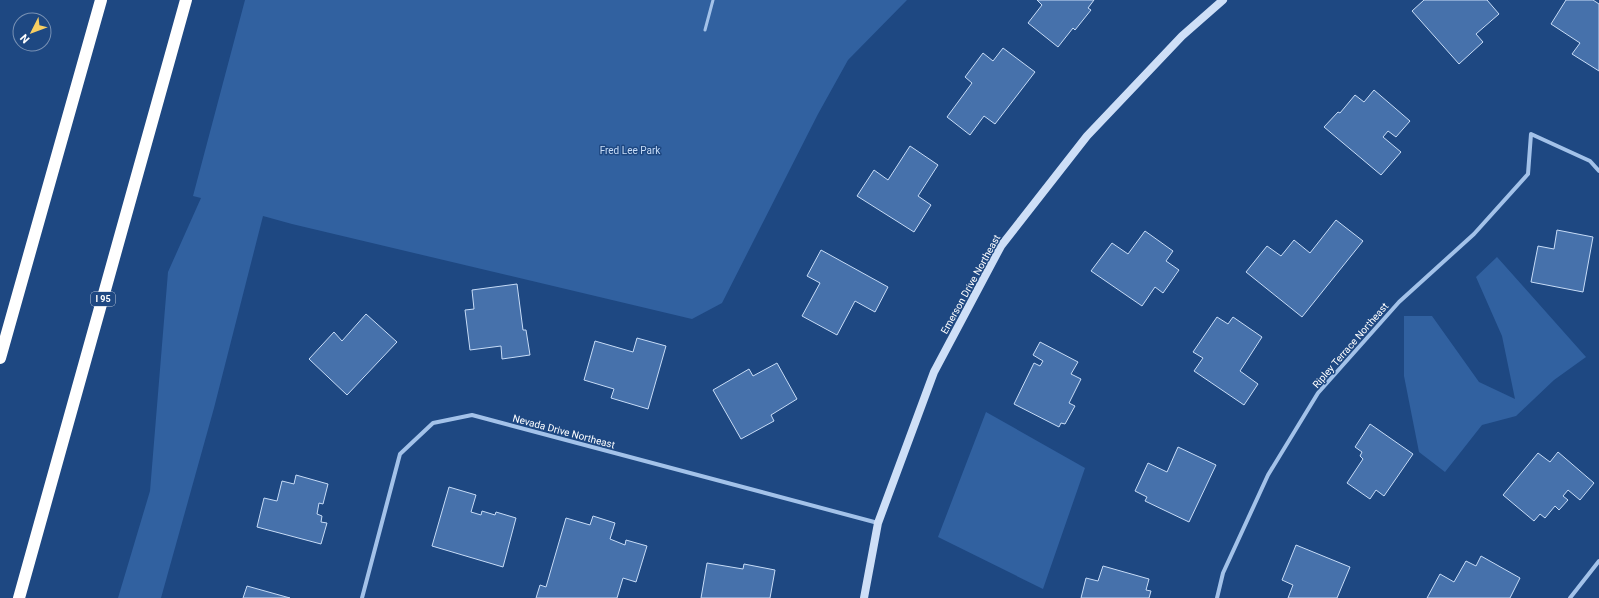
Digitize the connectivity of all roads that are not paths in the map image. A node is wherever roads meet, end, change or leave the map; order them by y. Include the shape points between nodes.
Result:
1 (101, 0) edge
2 (186, 0) edge
3 (714, 0) edge
4 (1223, 0) edge
5 (705, 30) dead end
6 (1599, 171) edge
7 (0, 358) edge
8 (878, 523) junction
9 (1599, 561) edge
10 (19, 598) edge
11 (362, 598) edge
12 (864, 598) edge
13 (1217, 598) edge
14 (1570, 598) edge

1 - 7 highway
2 - 10 highway, I 95
3 - 5 lane
4 - 8 street, Emerson Drive Northeast via 1182,36 1087,136 1001,246 934,372
6 - 13 street, Ripley Terrace Northeast via 1590,161 1531,134 1528,174 1474,234 1399,302 1318,393 1268,475 1223,573
8 - 11 street, Nevada Drive Northeast via 472,415 434,424 400,454
8 - 12 street, Emerson Drive Northeast
9 - 14 street

